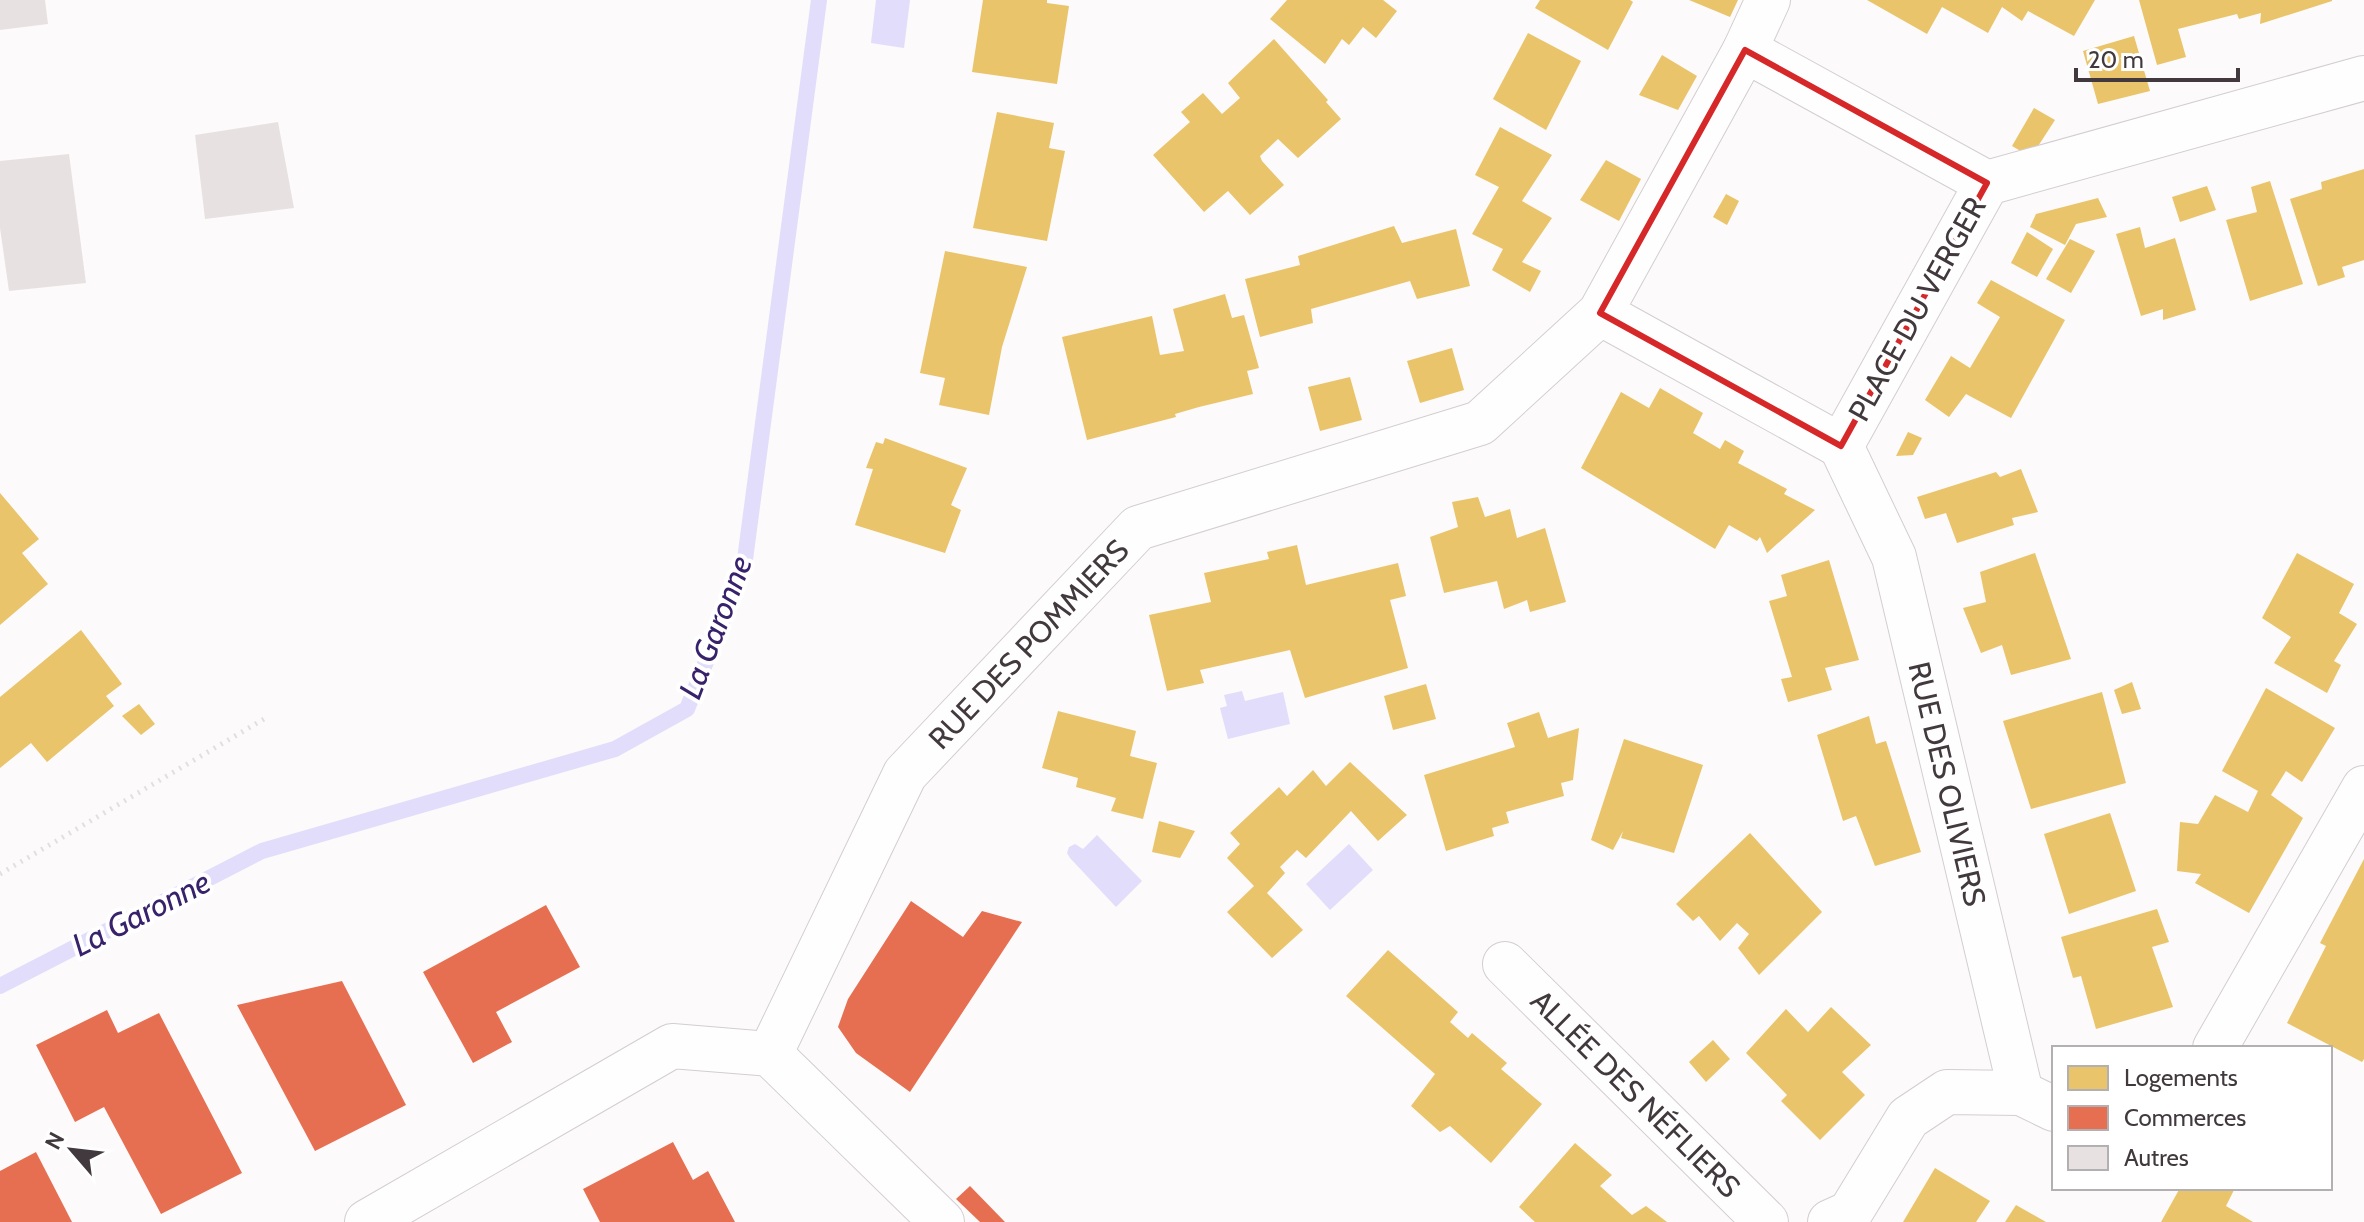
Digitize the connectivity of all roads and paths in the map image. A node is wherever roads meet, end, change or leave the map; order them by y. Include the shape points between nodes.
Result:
1 (1768, 0) edge
2 (1745, 50) junction
3 (2364, 78) edge
4 (1987, 183) junction
5 (1600, 313) junction
6 (1841, 446) junction
7 (264, 719) dead end
8 (2364, 788) edge
9 (0, 874) edge
10 (1505, 964) dead end
11 (2216, 1046) edge
12 (770, 1054) junction
13 (2038, 1101) edge
14 (367, 1222) edge
15 (942, 1222) edge
16 (1766, 1222) edge
17 (1830, 1222) edge

1 - 2 street
2 - 4 street, PLACE DU VERGER
2 - 5 street
3 - 4 street
4 - 6 street, PLACE DU VERGER
5 - 6 street, PLACE DU VERGER
5 - 12 street, RUE DES POMMIERS via 1480,423 1138,528 905,774
6 - 13 street, RUE DES OLIVIERS via 1894,557
7 - 9 path
8 - 11 street
10 - 16 street, ALLÉE DES NÉFLIERS
12 - 14 street via 672,1046
12 - 15 street
13 - 17 street via 1947,1092 1908,1118 1850,1213

